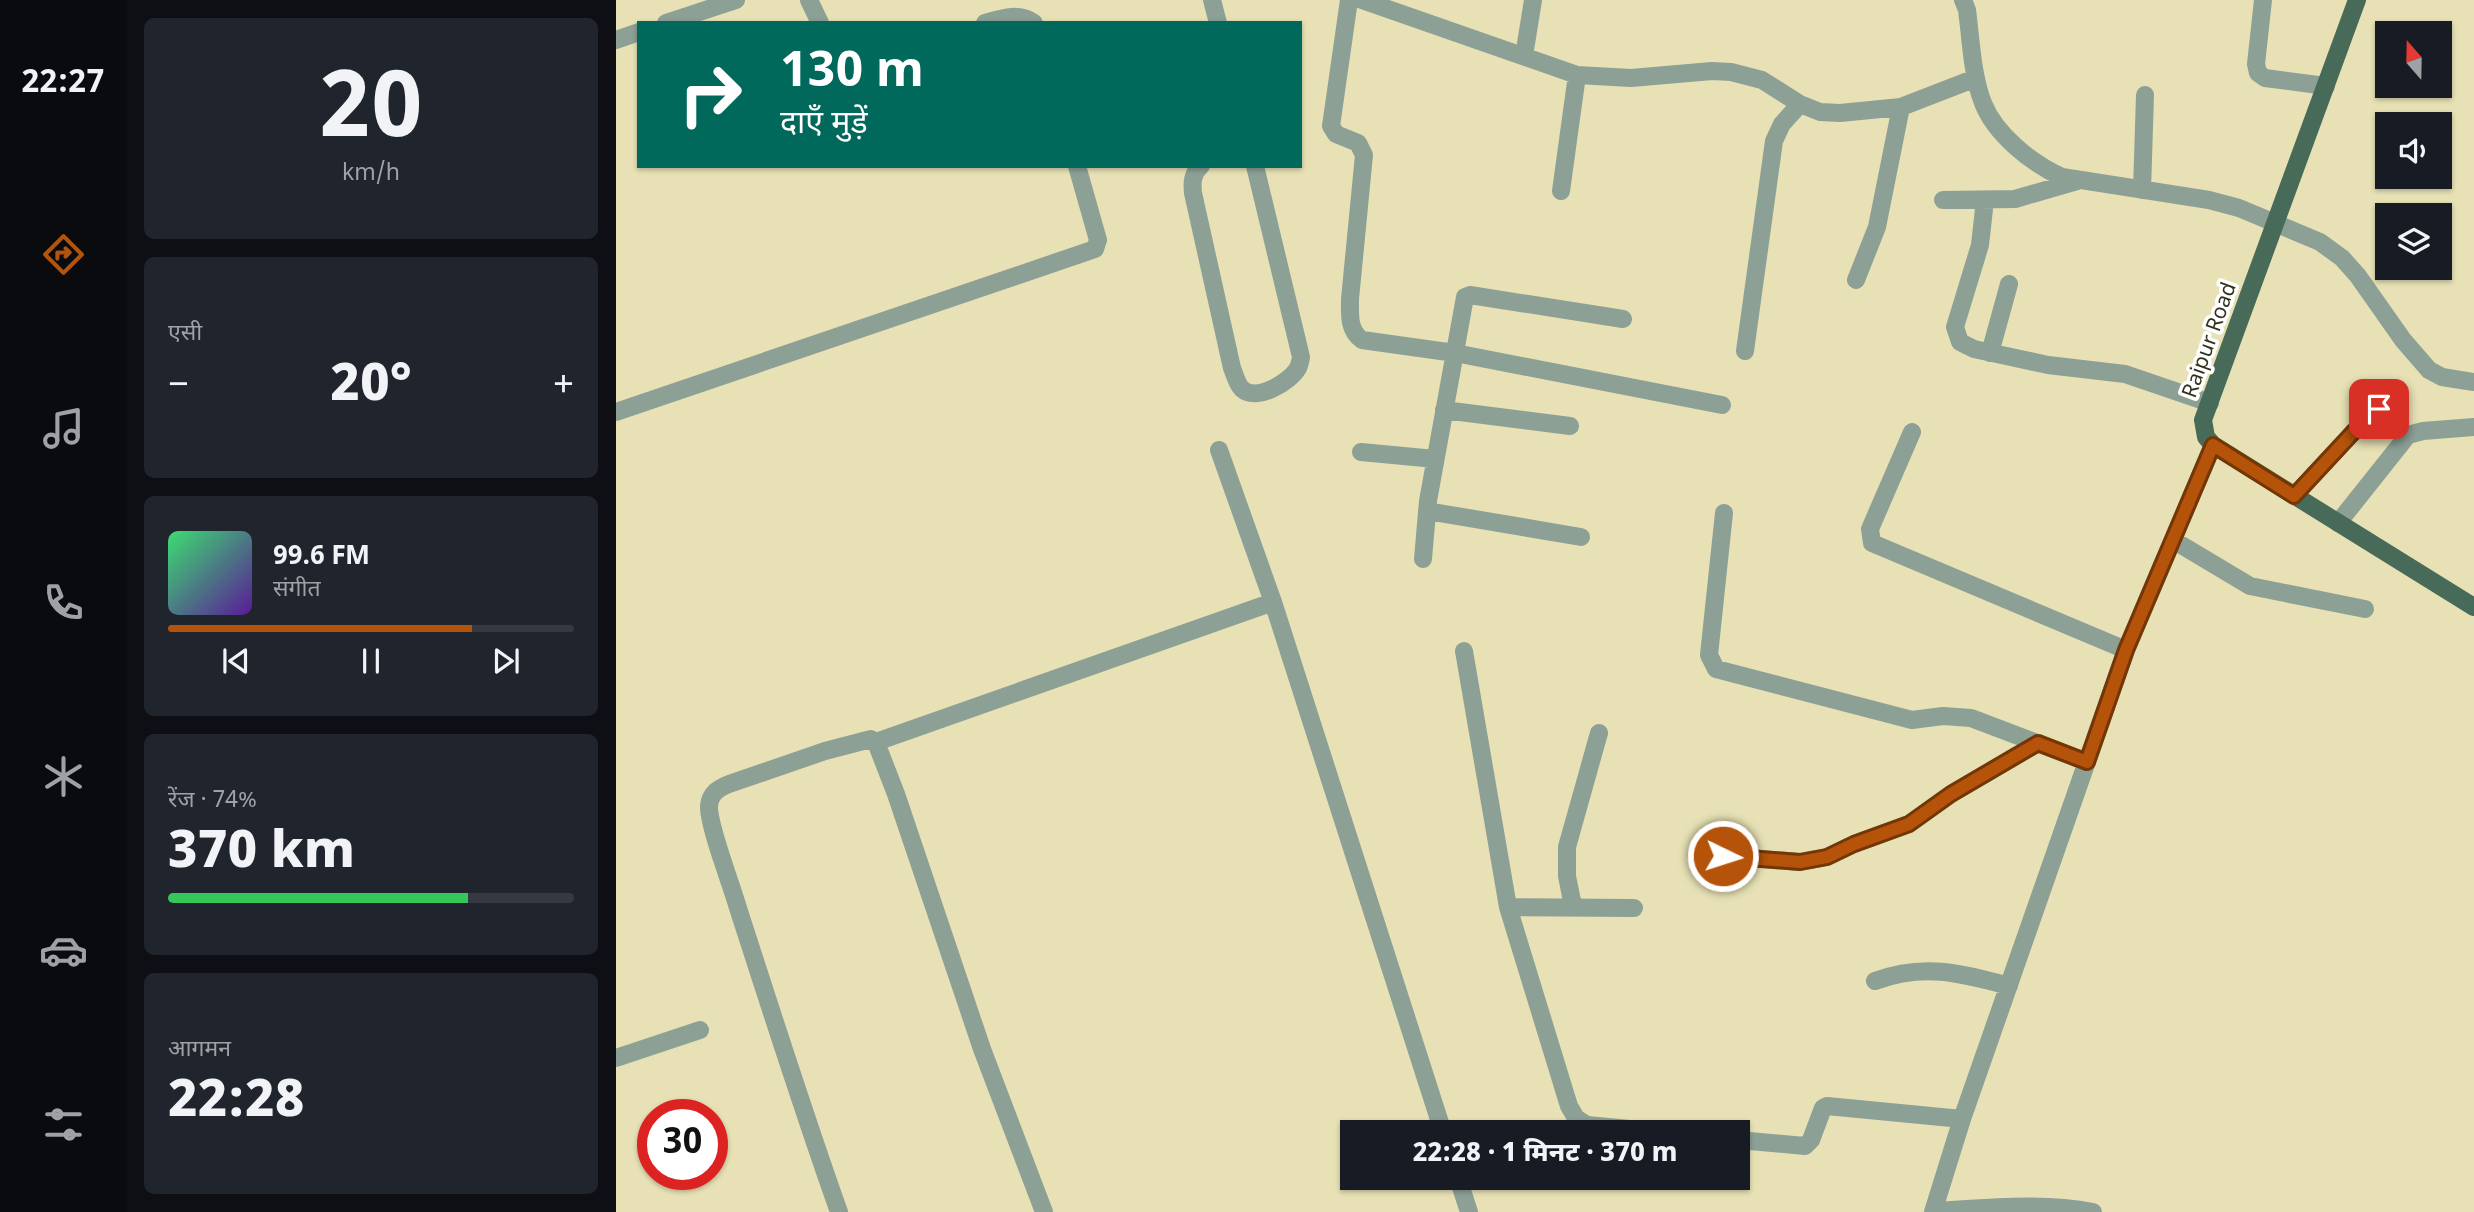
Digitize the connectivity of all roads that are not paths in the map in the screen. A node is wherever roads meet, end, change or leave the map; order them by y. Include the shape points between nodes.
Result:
1 (736, 0) edge
2 (809, 0) edge
3 (1212, 0) edge
4 (1349, 0) edge
5 (1362, 0) edge
6 (1533, 0) edge
7 (1963, 0) edge
8 (2263, 0) edge
9 (2357, 0) edge
10 (672, 21) edge
11 (819, 21) edge
12 (995, 21) edge
13 (1031, 21) edge
14 (1217, 21) edge
15 (637, 33) edge
16 (616, 40) edge
17 (1524, 56) junction
18 (1577, 75) junction
19 (1976, 78) junction
20 (2326, 86) junction
21 (2145, 95) dead end
22 (1800, 104) junction
23 (1901, 107) junction
24 (1078, 168) edge
25 (1199, 168) edge
26 (1255, 168) edge
27 (2078, 181) junction
28 (2141, 190) junction
29 (1561, 191) dead end
30 (1942, 200) dead end
31 (1985, 200) junction
32 (2277, 223) junction
33 (1856, 280) dead end
34 (2009, 284) dead end
35 (1623, 319) dead end
36 (1745, 351) dead end
37 (1455, 353) junction
38 (1990, 353) junction
39 (2474, 382) edge
40 (2210, 402) junction
41 (1722, 405) dead end
42 (2379, 409) dead end
43 (1444, 410) junction
44 (616, 412) edge
45 (1570, 426) dead end
46 (2474, 427) edge
47 (1912, 432) dead end
48 (2213, 445) junction
49 (1219, 450) dead end
50 (1361, 452) dead end
51 (1435, 459) junction
52 (2294, 496) junction
53 (1427, 511) junction
54 (1724, 513) dead end
55 (2339, 523) junction
56 (1581, 537) dead end
57 (2173, 540) junction
58 (1423, 559) dead end
59 (1273, 602) junction
60 (2474, 607) edge
61 (2365, 609) dead end
62 (2126, 650) junction
63 (1464, 651) dead end
64 (1599, 733) dead end
65 (876, 742) junction
66 (2038, 743) junction
67 (2087, 762) junction
68 (1723, 856) dead end
69 (1573, 906) junction
70 (1508, 907) junction
71 (1634, 908) dead end
72 (1875, 981) dead end
73 (2008, 986) junction
74 (700, 1030) dead end
75 (616, 1058) edge
76 (1962, 1119) junction
77 (1439, 1120) edge
78 (1581, 1120) edge
79 (1750, 1141) edge
80 (1462, 1190) edge
81 (1933, 1211) edge
82 (839, 1212) edge
83 (1044, 1212) edge
84 (1469, 1212) edge
85 (2092, 1212) edge

1 - 10 street
2 - 11 street
3 - 14 street
4 - 37 street via 1331,126 1336,134 1358,143 1364,155 1350,299 1353,330 1362,340
5 - 17 street
6 - 17 street
7 - 19 street
8 - 20 street via 2258,73 2265,78
9 - 20 main road, Raipur Road
12 - 13 street via 1016,17
15 - 16 street
17 - 18 street
18 - 22 street via 1631,78 1731,72 1762,80
18 - 29 street
19 - 23 street
19 - 27 street via 1987,110 2025,156 2041,168
20 - 32 main road, Raipur Road
21 - 28 street
22 - 23 street via 1828,113
22 - 36 street via 1774,141
23 - 33 street via 1877,227
24 - 44 street via 1098,240 1094,249
25 - 26 street via 1194,175 1193,193 1232,368 1242,389 1259,393 1288,379 1301,357
27 - 28 street
27 - 31 street via 2015,199
28 - 32 street via 2208,200
30 - 31 street
31 - 38 street via 1980,245 1955,327 1960,342
32 - 39 street via 2320,242 2342,258 2429,370
32 - 40 main road, Raipur Road
34 - 38 street
35 - 37 street via 1469,295 1464,299
37 - 41 street
37 - 43 street
38 - 40 street via 2125,374
40 - 48 main road, Raipur Road via 2203,429
42 - 52 street
43 - 45 street
43 - 51 street
46 - 55 street via 2408,435
47 - 62 street via 1871,529 1872,543
48 - 52 main road
48 - 57 street
49 - 59 street
50 - 51 street
51 - 53 street
52 - 55 main road
53 - 56 street
53 - 58 street
54 - 66 street via 1709,655 1716,670 1912,720 1971,718
55 - 60 main road
57 - 61 street via 2250,586
57 - 62 street
59 - 65 street
59 - 77 street
62 - 67 street
63 - 70 street
64 - 69 street via 1567,847
65 - 82 street via 871,739 835,748 729,784 719,788 709,802 723,859
65 - 83 street via 982,1049
66 - 67 street
66 - 68 street via 1909,824 1827,857 1800,862
67 - 73 street
69 - 70 street
69 - 71 street
70 - 78 street via 1573,1113
72 - 73 street via 1924,970
73 - 76 street
74 - 75 street
76 - 79 street via 1827,1106 1805,1146
76 - 81 street
80 - 84 street
81 - 85 street via 2017,1206

